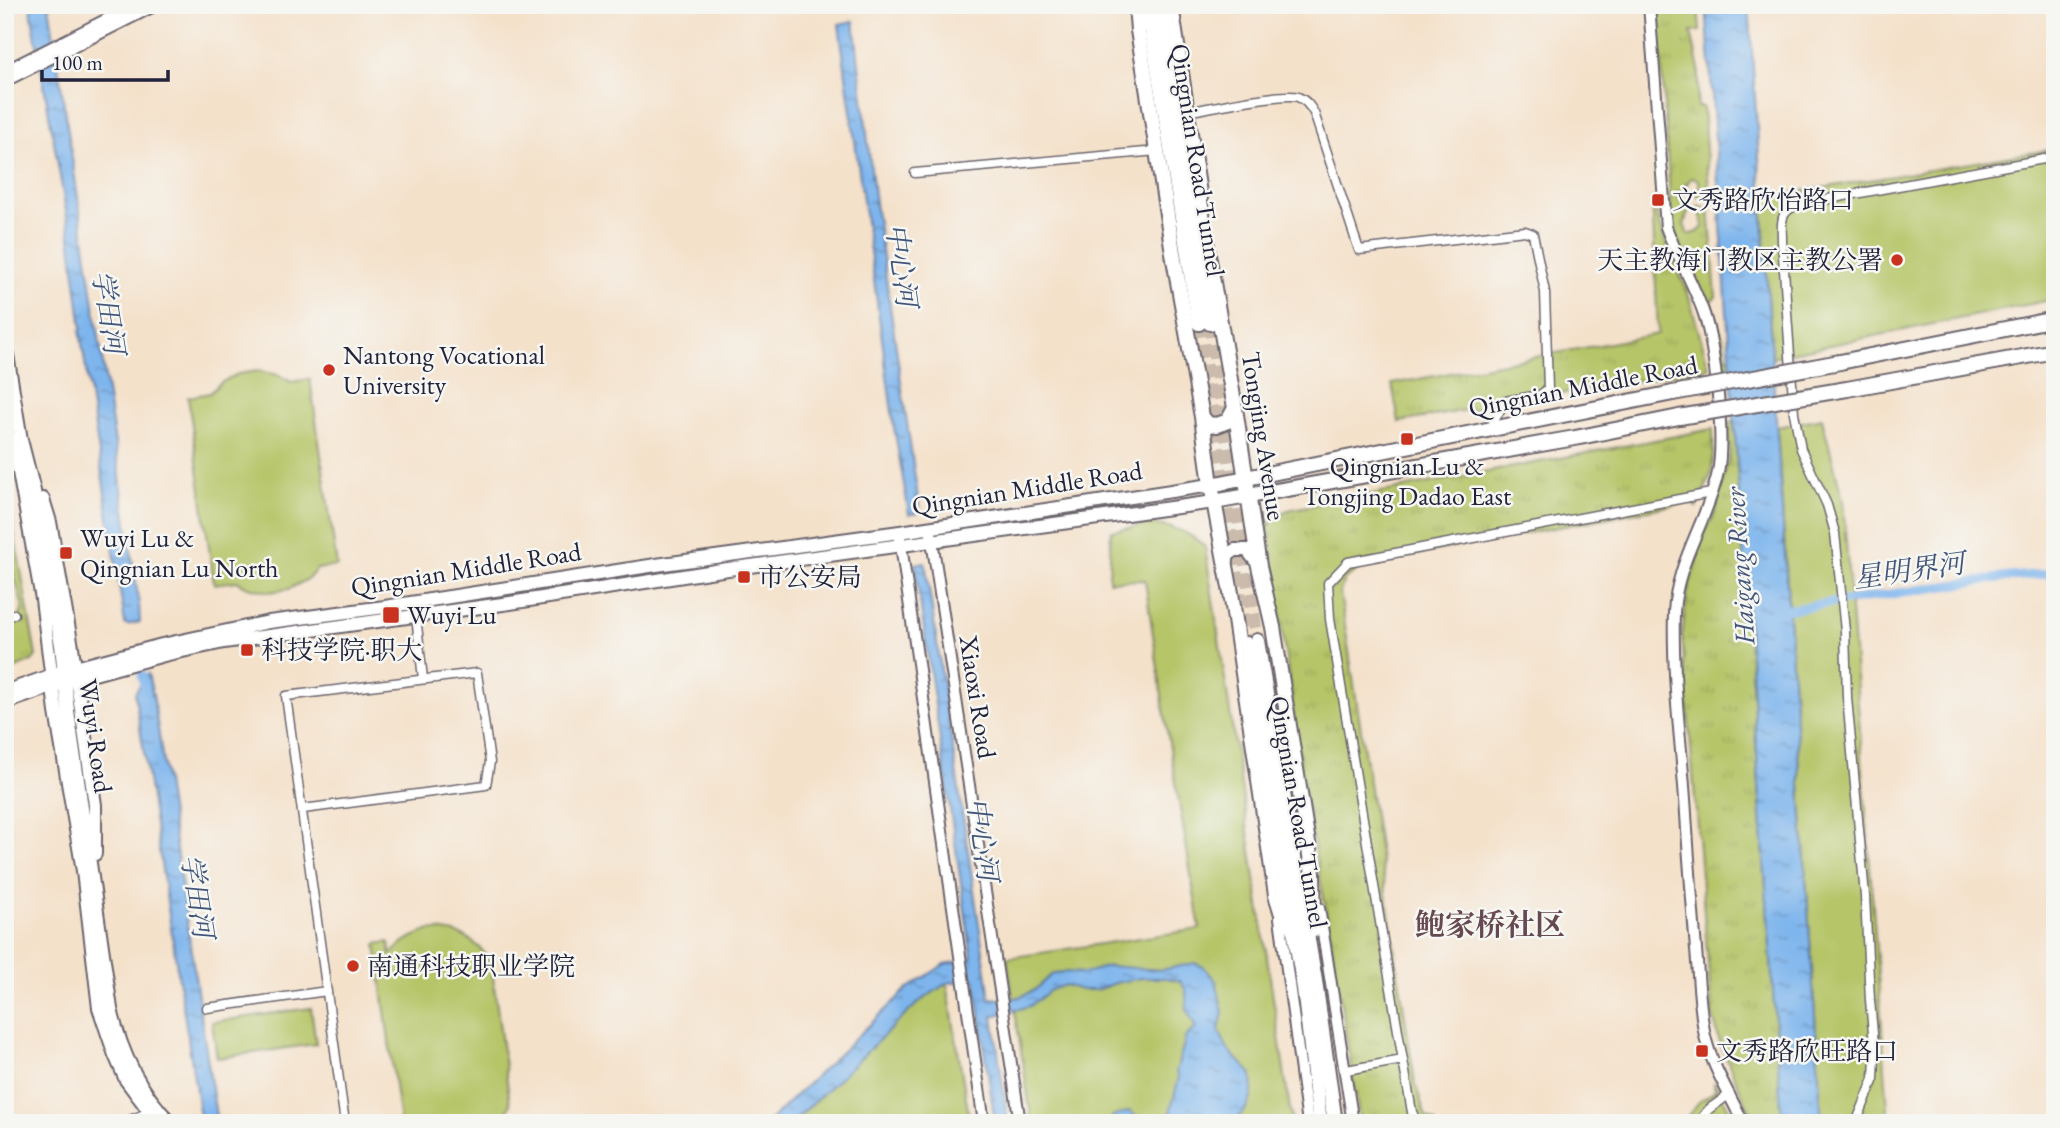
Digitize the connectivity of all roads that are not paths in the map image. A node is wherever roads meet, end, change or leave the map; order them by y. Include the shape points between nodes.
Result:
1 (135, 5) edge
2 (156, 5) edge
3 (1135, 5) edge
4 (1148, 5) edge
5 (1162, 5) edge
6 (1171, 5) edge
7 (1649, 5) edge
8 (61, 49) junction
9 (34, 62) junction
10 (5, 71) edge
11 (5, 81) edge
12 (1187, 112) junction
13 (1157, 151) junction
14 (2055, 157) edge
15 (915, 173) dead end
16 (2055, 319) edge
17 (5, 342) edge
18 (2055, 351) edge
19 (5, 397) edge
20 (1236, 408) junction
21 (1202, 417) junction
22 (1489, 430) junction
23 (1247, 478) junction
24 (1211, 485) junction
25 (1711, 493) junction
26 (1249, 497) junction
27 (1214, 502) junction
28 (930, 527) junction
29 (900, 539) junction
30 (932, 541) junction
31 (1226, 564) junction
32 (1259, 566) junction
33 (416, 616) junction
34 (1252, 643) tunnel mouth
35 (64, 677) junction
36 (423, 679) junction
37 (5, 692) edge
38 (5, 703) edge
39 (303, 809) junction
40 (1313, 874) junction
41 (1276, 895) junction
42 (1309, 985) junction
43 (327, 990) junction
44 (208, 1008) dead end
45 (1403, 1060) junction
46 (1346, 1070) junction
47 (1730, 1094) junction
48 (155, 1114) edge
49 (122, 1123) edge
50 (172, 1123) edge
51 (345, 1123) edge
52 (984, 1123) edge
53 (1020, 1123) edge
54 (1308, 1123) edge
55 (1320, 1123) edge
56 (1335, 1123) edge
57 (1353, 1123) edge
58 (1417, 1123) edge
59 (1697, 1123) edge
60 (1743, 1123) edge
61 (1856, 1123) edge

1 - 8 street
2 - 8 street
3 - 13 main road
4 - 5 main road, Qingnian Road Tunnel via 1205,323
6 - 12 main road, Tongjing Avenue
7 - 25 street via 1666,227 1704,314 1714,360 1720,451
8 - 9 street
9 - 10 street
9 - 11 street
12 - 20 main road, Tongjing Avenue
12 - 22 street via 1280,97 1306,101 1314,113 1359,250 1525,231 1533,234 1545,292 1548,389 1540,395 1505,401
13 - 15 street
13 - 21 main road
14 - 61 street via 1801,204 1788,208 1782,217 1794,413 1801,449 1835,533 1845,631 1875,1056 1874,1079
16 - 22 main road, Qingnian Middle Road, bridge
17 - 35 main road via 21,440 50,522
18 - 26 main road, Qingnian Middle Road, bridge
19 - 35 main road, Wuyi Road via 42,599
20 - 21 main road via 1228,421 1217,425
20 - 23 main road, Tongjing Avenue
21 - 24 main road
22 - 23 main road, Qingnian Middle Road
23 - 24 main road, Qingnian Middle Road
23 - 26 main road, Tongjing Avenue
24 - 27 main road
24 - 28 main road, Qingnian Middle Road
25 - 45 street via 1348,562 1328,583 1330,619
25 - 47 street via 1682,569 1674,611 1700,999 1715,1068
26 - 27 main road, Qingnian Middle Road
26 - 32 main road, Tongjing Avenue
27 - 30 main road, Qingnian Middle Road
27 - 31 main road
28 - 29 main road, Qingnian Middle Road
28 - 30 street, Xiaoxi Road
29 - 30 main road, Qingnian Middle Road
29 - 33 main road, Qingnian Middle Road
29 - 35 main road, Qingnian Middle Road via 656,565 269,622 162,645
29 - 52 street, Xiaoxi Road
30 - 53 street, Xiaoxi Road
31 - 32 main road via 1228,555 1239,549 1247,550
31 - 41 main road
32 - 40 main road, Tongjing Avenue
33 - 35 main road, Qingnian Middle Road via 224,642
33 - 36 street
34 - 42 main road, Qingnian Road Tunnel
35 - 37 main road, Qingnian Middle Road
35 - 38 main road, Qingnian Middle Road
35 - 48 main road, Wuyi Road via 95,805 92,873 117,1033
35 - 48 main road, Wuyi Road via 99,1008 126,1080
36 - 39 street via 286,696
36 - 39 street via 477,673 490,762 486,785
39 - 43 street
40 - 42 main road, Tongjing Avenue
40 - 46 street
41 - 42 main road
41 - 54 street
42 - 55 main road
42 - 56 main road
43 - 44 street
43 - 51 street
45 - 46 street
45 - 58 street
46 - 57 street
47 - 59 street
47 - 60 street
48 - 49 street
48 - 50 main road, Wuyi Road

